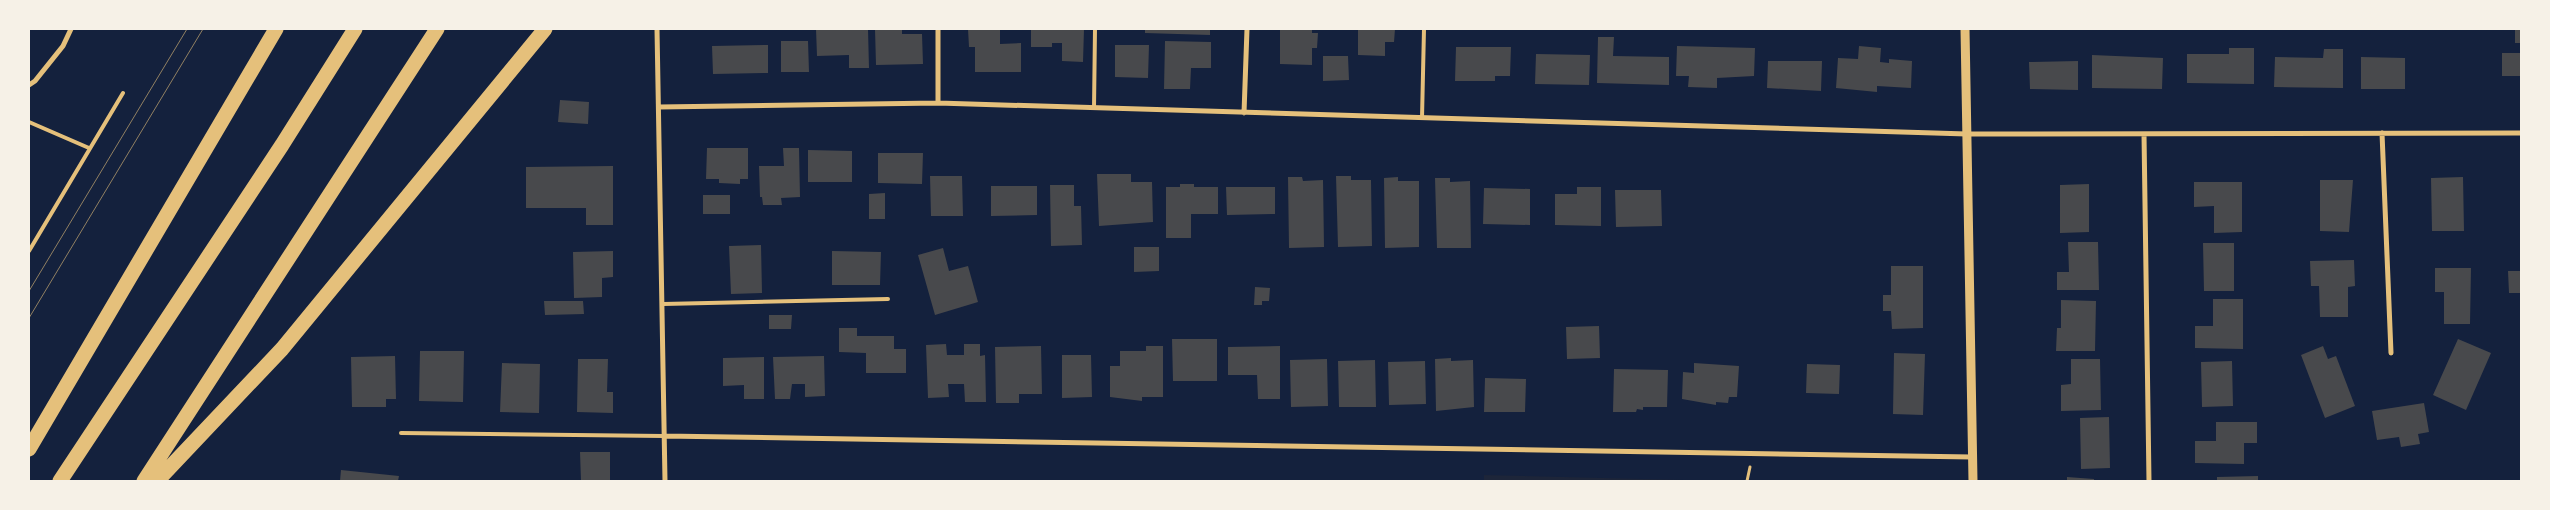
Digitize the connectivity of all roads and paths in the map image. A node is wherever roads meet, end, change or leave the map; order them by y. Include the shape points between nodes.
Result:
1 (71, 29) edge
2 (276, 29) edge
3 (355, 29) edge
4 (438, 29) edge
5 (545, 29) edge
6 (657, 29) edge
7 (938, 29) edge
8 (1095, 29) edge
9 (1247, 29) edge
10 (1424, 29) edge
11 (1965, 29) edge
12 (29, 86) edge
13 (123, 93) dead end
14 (938, 104) junction
15 (659, 107) junction
16 (1094, 108) junction
17 (1244, 113) junction
18 (1422, 118) junction
19 (29, 122) edge
20 (2382, 133) junction
21 (2521, 133) edge
22 (1967, 134) junction
23 (2144, 134) junction
24 (90, 148) junction
25 (29, 251) edge
26 (888, 299) dead end
27 (662, 304) junction
28 (2391, 353) dead end
29 (401, 433) dead end
30 (664, 436) junction
31 (29, 449) edge
32 (1972, 457) junction
33 (60, 481) edge
34 (144, 481) edge
35 (157, 481) edge
36 (665, 481) edge
37 (1972, 481) edge
38 (2149, 481) edge

1 - 12 street via 63,46
2 - 31 highway
3 - 33 highway
4 - 34 highway
5 - 35 highway via 282,349
6 - 15 street
7 - 14 street
8 - 16 lane
9 - 17 street
10 - 18 lane
11 - 22 street
13 - 24 lane
14 - 15 street
14 - 16 street
15 - 27 street
16 - 17 street
17 - 18 street
18 - 22 street
19 - 24 lane
20 - 21 street
20 - 23 street
20 - 28 street
22 - 23 street
22 - 32 street
23 - 38 street
24 - 25 lane
26 - 27 lane
27 - 30 street
29 - 30 lane
30 - 32 street
30 - 36 street
32 - 37 street

